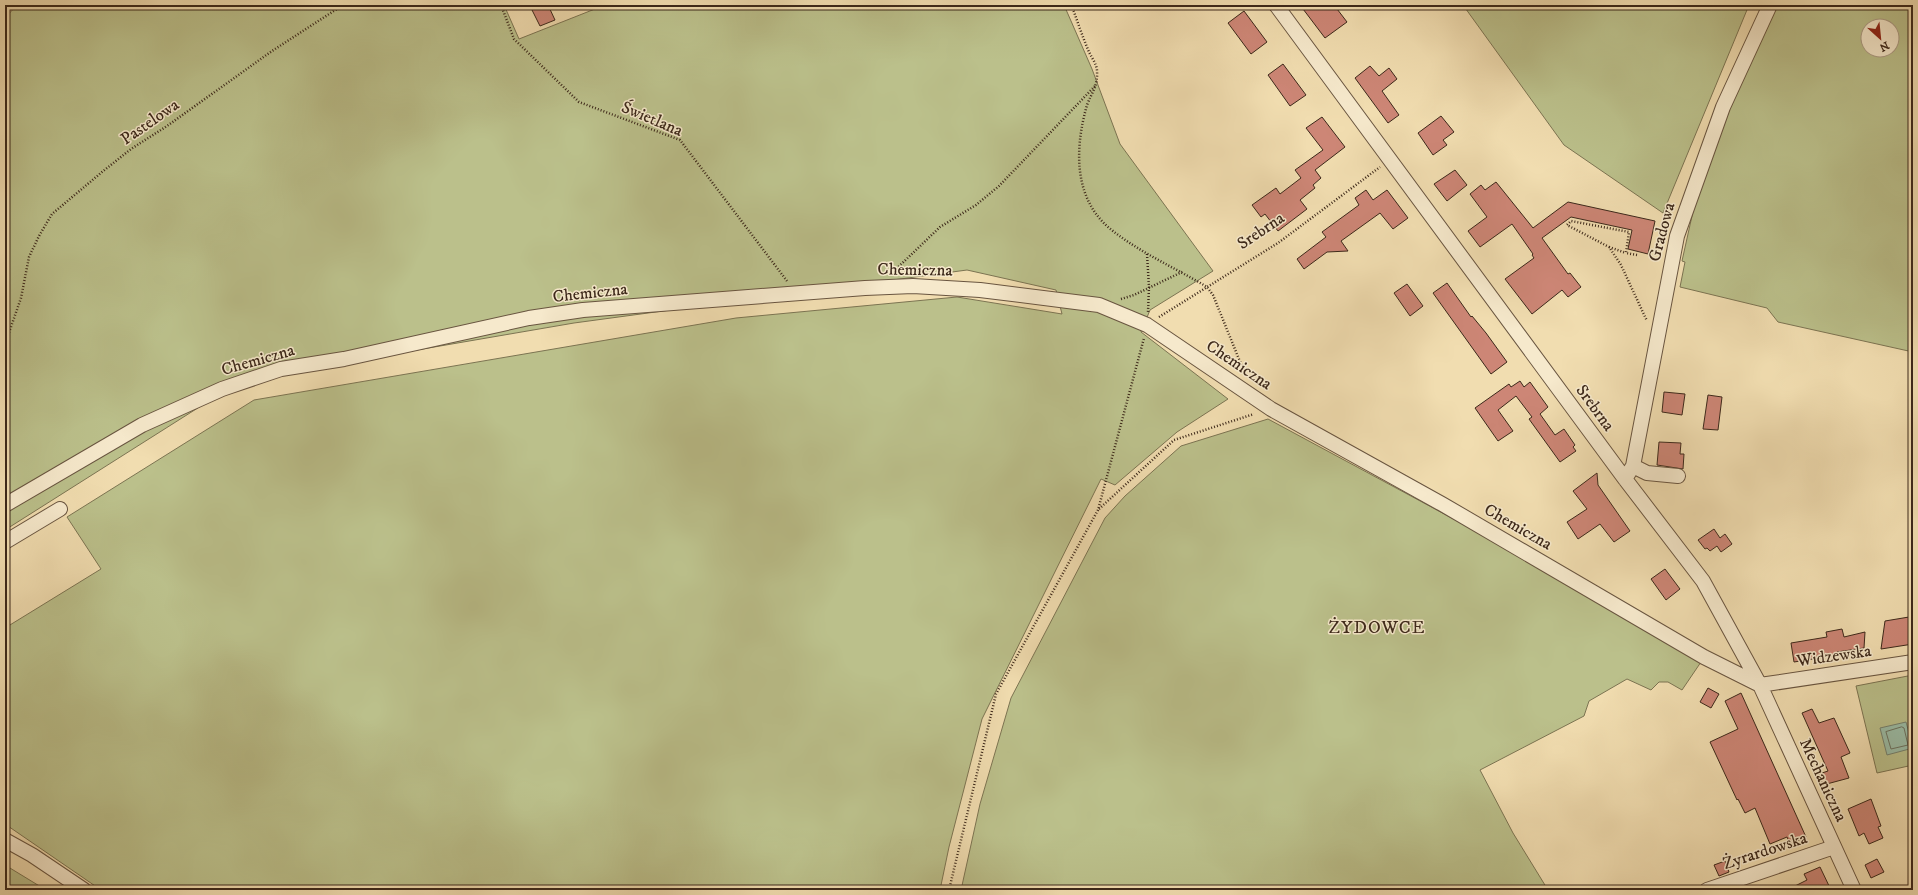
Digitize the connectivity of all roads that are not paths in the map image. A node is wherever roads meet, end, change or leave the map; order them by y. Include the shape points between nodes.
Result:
1 (1276, 5) edge
2 (1770, 5) edge
3 (1633, 466) junction
4 (1678, 476) dead end
5 (1626, 479) junction
6 (5, 505) edge
7 (60, 509) dead end
8 (5, 542) edge
9 (1913, 662) edge
10 (1760, 685) junction
11 (5, 840) edge
12 (1834, 847) junction
13 (84, 890) edge
14 (1707, 890) edge
15 (1854, 890) edge

1 - 5 street, Srebrna
2 - 3 street, Gradowa via 1723,107 1683,216 1673,253
3 - 4 street via 1647,473
3 - 5 street, Gradowa
5 - 10 street, Srebrna via 1703,581
6 - 10 street, Chemiczna via 142,425 210,394 281,369 344,359 537,317 583,310 796,292 913,286 949,287 1099,305 1147,325 1271,409 1442,504 1704,657
7 - 8 street
9 - 10 street, Widzewska
10 - 12 street, Mechaniczna
11 - 13 street
12 - 14 street, Żyrardowska
12 - 15 street, Mechaniczna

